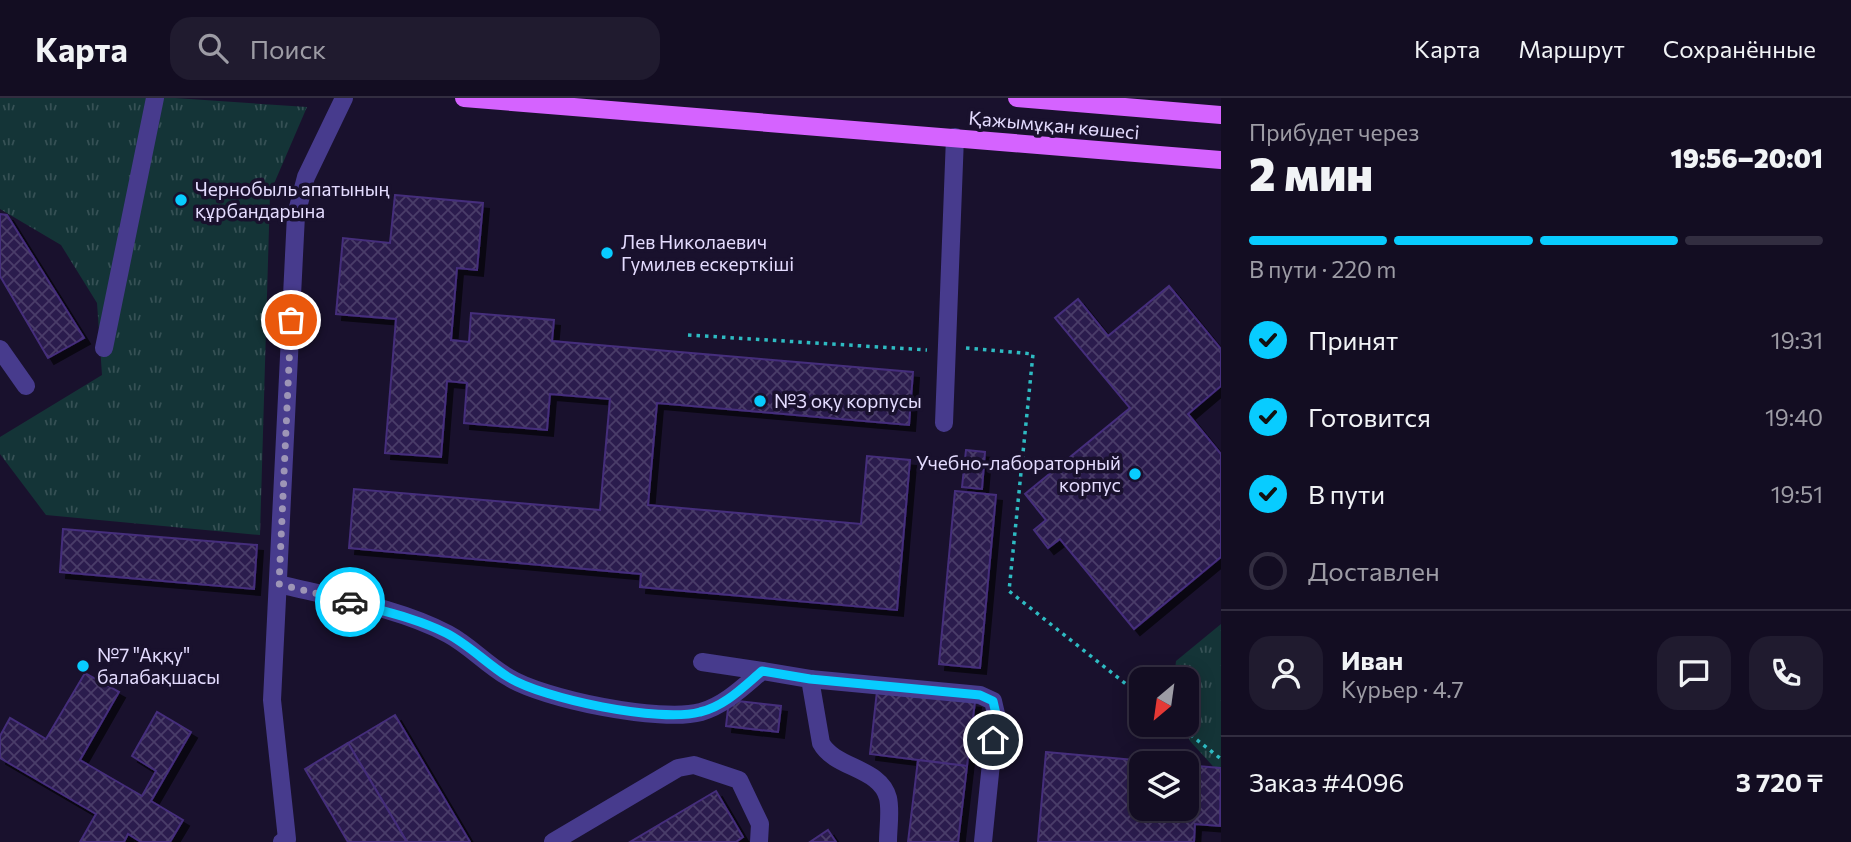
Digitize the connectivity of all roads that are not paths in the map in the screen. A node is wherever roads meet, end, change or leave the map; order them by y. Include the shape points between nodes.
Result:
1 (155, 98) edge
2 (344, 98) edge
3 (464, 98) edge
4 (1017, 98) edge
5 (1221, 115) edge
6 (955, 137) junction
7 (1221, 160) edge
8 (104, 348) dead end
9 (0, 349) edge
10 (26, 386) dead end
11 (944, 423) dead end
12 (279, 584) junction
13 (702, 662) dead end
14 (762, 671) junction
15 (810, 679) junction
16 (286, 841) edge
17 (553, 842) edge
18 (759, 842) edge
19 (888, 842) edge
20 (983, 842) edge

1 - 8 lane
2 - 12 lane via 306,177 296,215
3 - 6 main road, Қажымұқан көшесі
4 - 5 main road, Қажымұқан көшесі
6 - 7 main road, Қажымұқан көшесі
6 - 11 lane
9 - 10 lane
12 - 14 lane via 411,619 449,634 509,678 538,692 596,705 667,715 700,712 729,700
12 - 16 lane via 272,700
13 - 14 lane
14 - 15 lane
15 - 19 lane via 826,752 883,787 888,798
15 - 20 lane via 980,695 993,701 996,714
17 - 18 lane via 678,768 694,765 739,780 760,824

